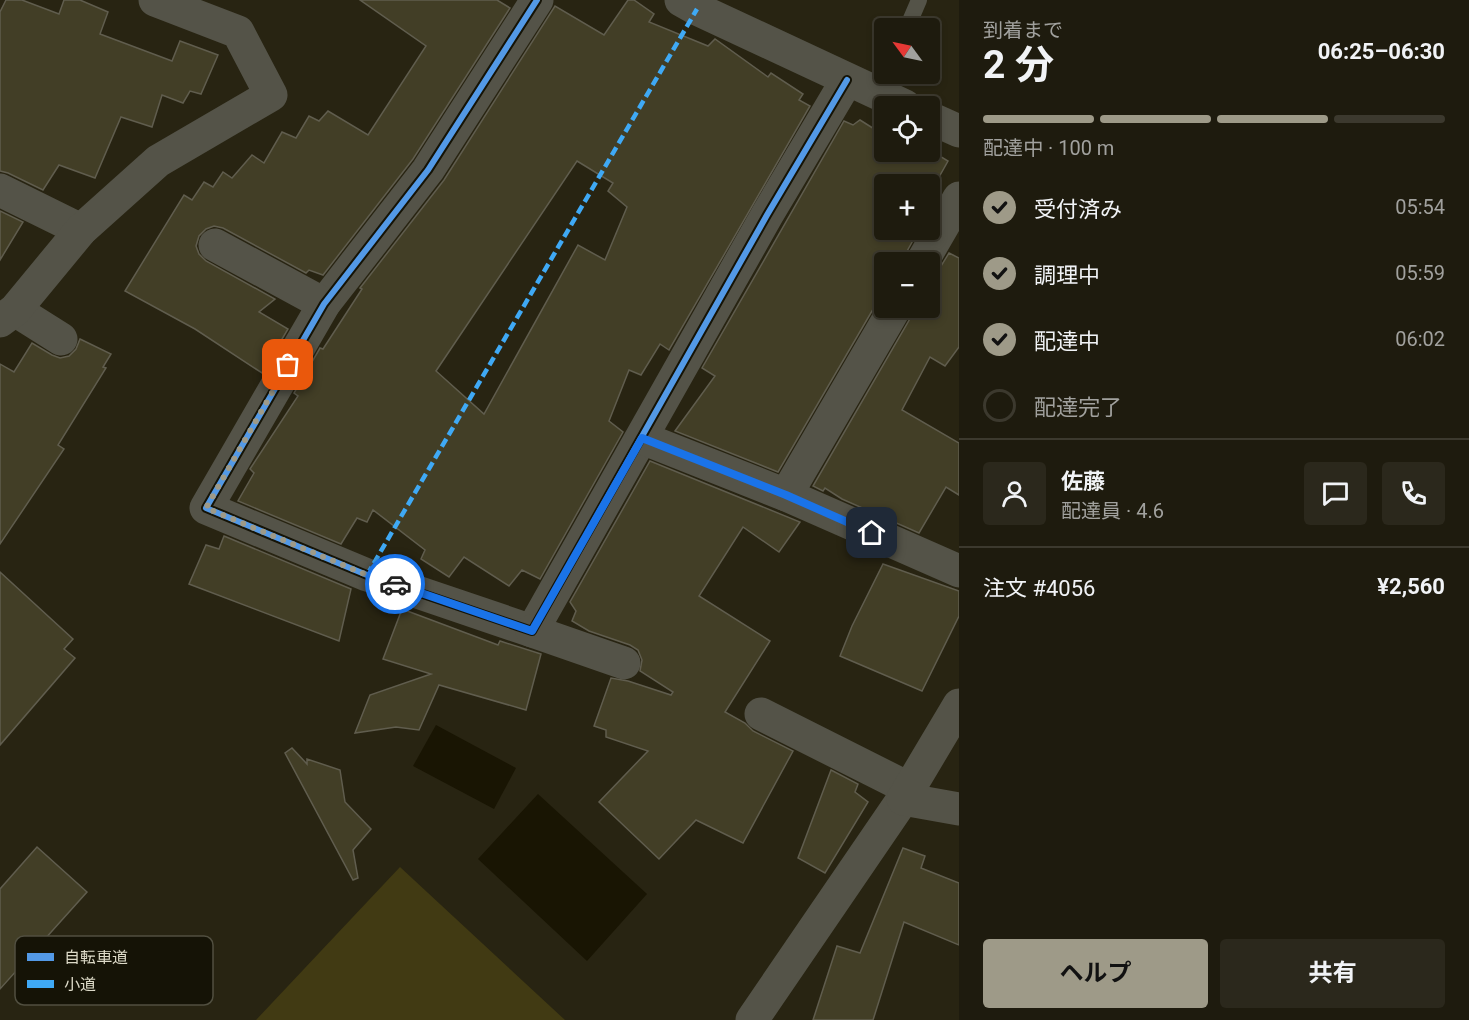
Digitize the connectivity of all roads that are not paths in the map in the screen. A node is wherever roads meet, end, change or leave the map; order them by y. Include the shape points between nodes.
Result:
1 (155, 0) edge
2 (537, 0) edge
3 (681, 0) edge
4 (919, 0) edge
5 (911, 18) edge
6 (848, 80) junction
7 (891, 92) edge
8 (940, 122) edge
9 (959, 131) edge
10 (0, 190) edge
11 (959, 198) edge
12 (81, 230) junction
13 (215, 246) dead end
14 (927, 252) edge
15 (324, 304) junction
16 (8, 315) edge
17 (889, 318) edge
18 (61, 339) dead end
19 (642, 438) junction
20 (786, 495) junction
21 (959, 571) edge
22 (532, 631) junction
23 (624, 663) dead end
24 (959, 705) edge
25 (761, 714) dead end
26 (906, 794) junction
27 (959, 809) edge
28 (752, 1020) edge

1 - 12 street via 238,32 271,95 158,161
2 - 15 street via 428,170
3 - 6 street
4 - 5 lane
6 - 7 street
6 - 19 street
8 - 9 street
10 - 12 street
11 - 14 street
12 - 16 street
13 - 15 street
15 - 22 street via 206,508 367,575
16 - 18 street
17 - 20 street
19 - 20 street
19 - 22 street
20 - 21 street
22 - 23 street
24 - 26 street
25 - 26 street
26 - 27 street
26 - 28 street

